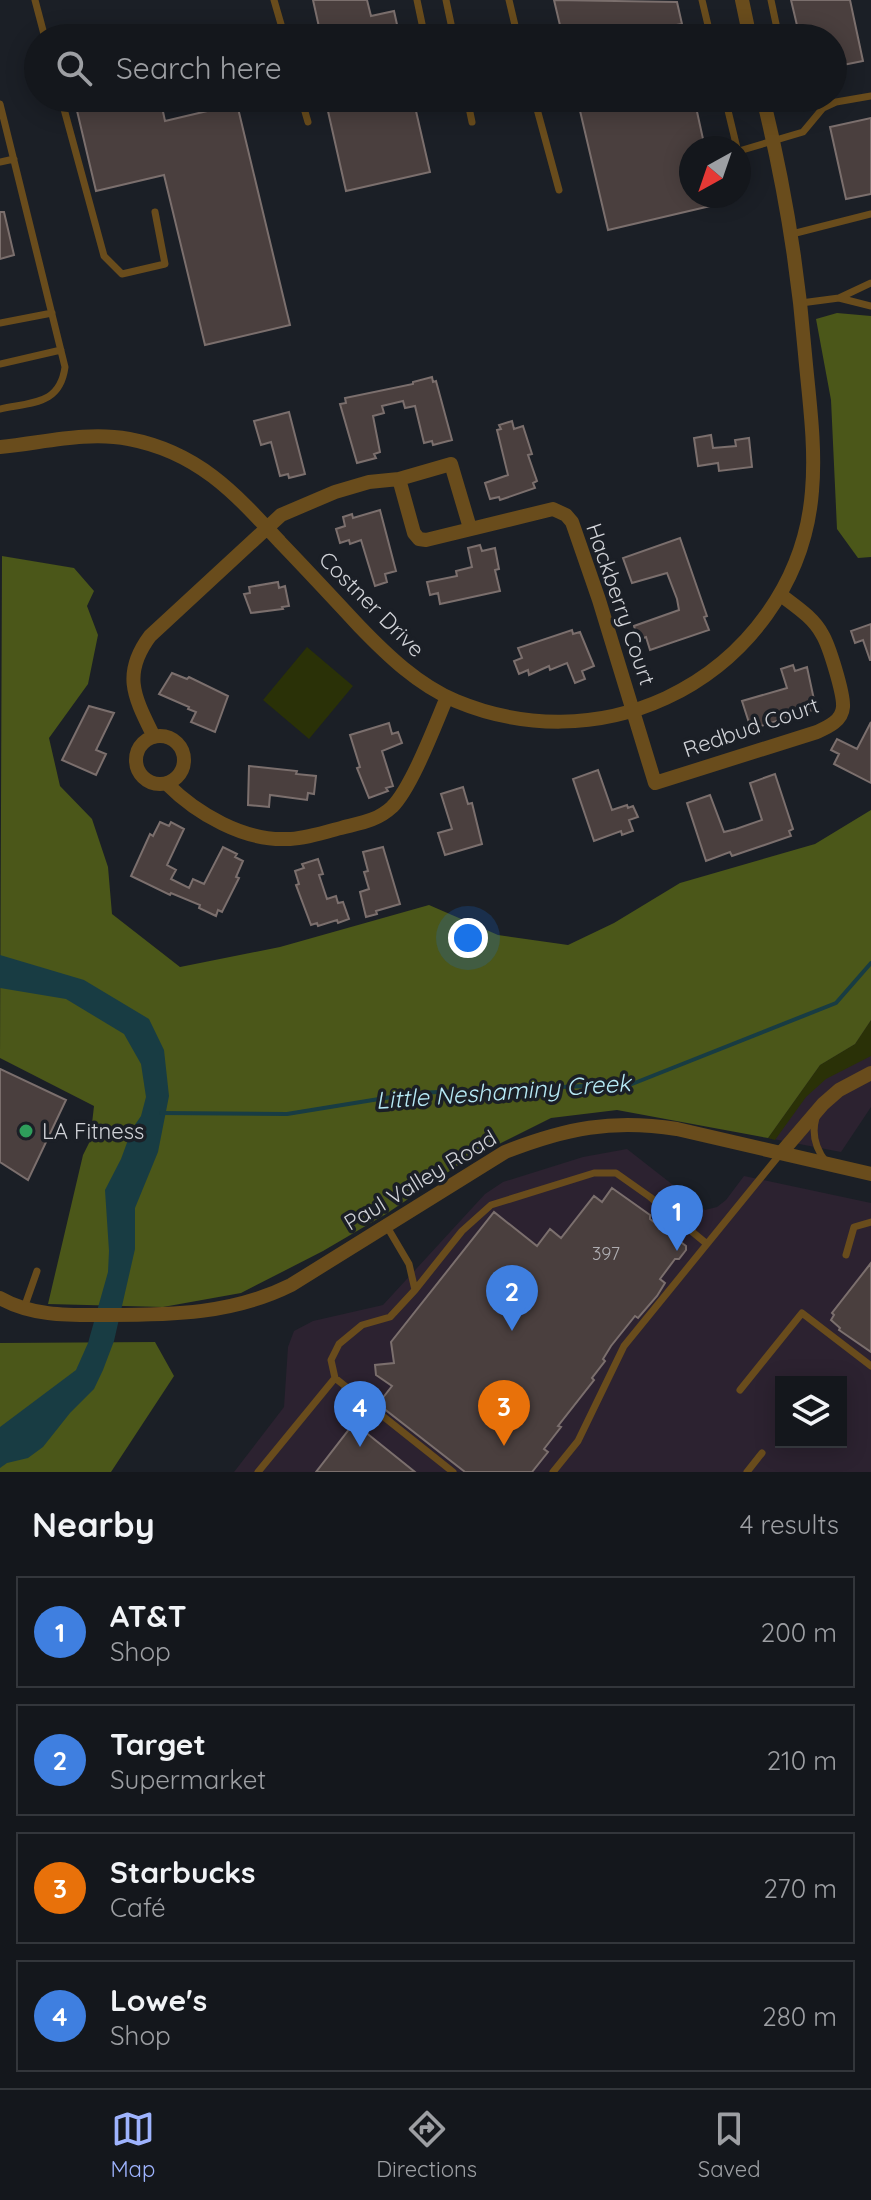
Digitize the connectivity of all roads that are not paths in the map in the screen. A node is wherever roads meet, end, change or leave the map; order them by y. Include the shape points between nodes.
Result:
1 (35, 0) edge
2 (274, 0) edge
3 (417, 0) edge
4 (446, 0) edge
5 (509, 0) edge
6 (702, 0) edge
7 (742, 0) edge
8 (771, 0) edge
9 (41, 24) edge
10 (281, 24) edge
11 (422, 24) edge
12 (451, 24) edge
13 (515, 24) edge
14 (708, 24) edge
15 (747, 24) edge
16 (776, 24) edge
17 (871, 96) edge
18 (847, 100) edge
19 (0, 104) edge
20 (65, 112) edge
21 (305, 112) edge
22 (470, 112) edge
23 (538, 112) edge
24 (728, 112) edge
25 (766, 112) edge
26 (820, 112) edge
27 (2, 118) edge
28 (308, 122) dead end
29 (472, 122) dead end
30 (734, 136) edge
31 (773, 141) junction
32 (751, 147) edge
33 (14, 159) junction
34 (0, 162) edge
35 (559, 190) dead end
36 (155, 212) dead end
37 (871, 214) edge
38 (792, 234) junction
39 (871, 283) edge
40 (839, 298) junction
41 (801, 303) junction
42 (871, 306) edge
43 (52, 313) junction
44 (0, 323) edge
45 (61, 350) junction
46 (0, 364) edge
47 (0, 409) edge
48 (39, 443) junction
49 (0, 447) edge
50 (0, 457) edge
51 (399, 479) junction
52 (266, 527) junction
53 (470, 528) junction
54 (781, 595) junction
55 (447, 697) junction
56 (634, 711) junction
57 (154, 737) junction
58 (167, 784) junction
59 (871, 1073) edge
60 (819, 1109) junction
61 (781, 1153) junction
62 (828, 1164) junction
63 (871, 1174) edge
64 (871, 1222) edge
65 (386, 1225) junction
66 (707, 1244) junction
67 (846, 1255) dead end
68 (37, 1271) dead end
69 (415, 1290) junction
70 (0, 1298) edge
71 (24, 1308) junction
72 (871, 1366) edge
73 (335, 1378) junction
74 (740, 1390) dead end
75 (762, 1453) dead end
76 (258, 1472) edge
77 (453, 1472) edge
78 (553, 1472) edge
79 (747, 1472) edge

1 - 9 lane
2 - 10 lane
3 - 11 lane
4 - 12 lane
5 - 13 lane
6 - 14 lane
7 - 15 street
8 - 16 lane
17 - 18 lane
19 - 27 lane
20 - 36 lane via 104,256 122,274 165,264
21 - 28 lane
22 - 29 lane
23 - 35 lane
24 - 30 lane
25 - 31 street, Costner Drive
26 - 31 lane via 803,132
27 - 33 lane
31 - 32 lane
31 - 38 street, Costner Drive
33 - 34 lane
33 - 43 lane
37 - 38 lane
38 - 41 street, Costner Drive
39 - 40 lane
40 - 41 lane
40 - 42 lane
41 - 54 street, Costner Drive via 812,490 803,540
43 - 44 lane
43 - 45 lane
45 - 46 lane
45 - 47 lane via 63,384 48,399
48 - 49 street, Costner Drive
48 - 50 street, Costner Drive
48 - 52 street, Costner Drive via 79,436 126,438 174,452 212,474
51 - 52 street via 335,492 296,507
51 - 53 street, Hackberry Court via 419,539
51 - 53 street via 451,464
52 - 55 street, Costner Drive via 377,645
52 - 57 street via 140,649 131,681
53 - 56 street, Hackberry Court via 553,509 566,515
54 - 56 street, Costner Drive via 720,666 685,689
54 - 56 street, Redbud Court via 823,635 843,708 833,724 655,783
55 - 56 street, Costner Drive via 499,715 545,722
55 - 58 street via 398,800 373,821 291,839 267,839 194,808
57 - 58 street via 144,742 136,762 146,780
57 - 58 street via 175,741 185,759 183,770
59 - 60 street via 839,1090
60 - 61 street
60 - 62 lane via 814,1139
61 - 62 street, Paul Valley Road
61 - 65 street, Paul Valley Road via 649,1124 593,1125 505,1152
61 - 66 lane
62 - 63 street, Paul Valley Road
64 - 67 lane via 854,1227
65 - 69 lane via 409,1264
65 - 71 street, Paul Valley Road via 291,1285 252,1301 204,1312 143,1315 63,1316
66 - 69 lane via 616,1173 594,1173 491,1205 462,1231
66 - 78 lane via 624,1346 578,1441
68 - 71 lane
69 - 73 lane via 390,1317 362,1325 339,1344 331,1360
70 - 71 street, Paul Valley Road
72 - 74 lane via 802,1313
73 - 76 lane
73 - 77 lane
75 - 79 lane

